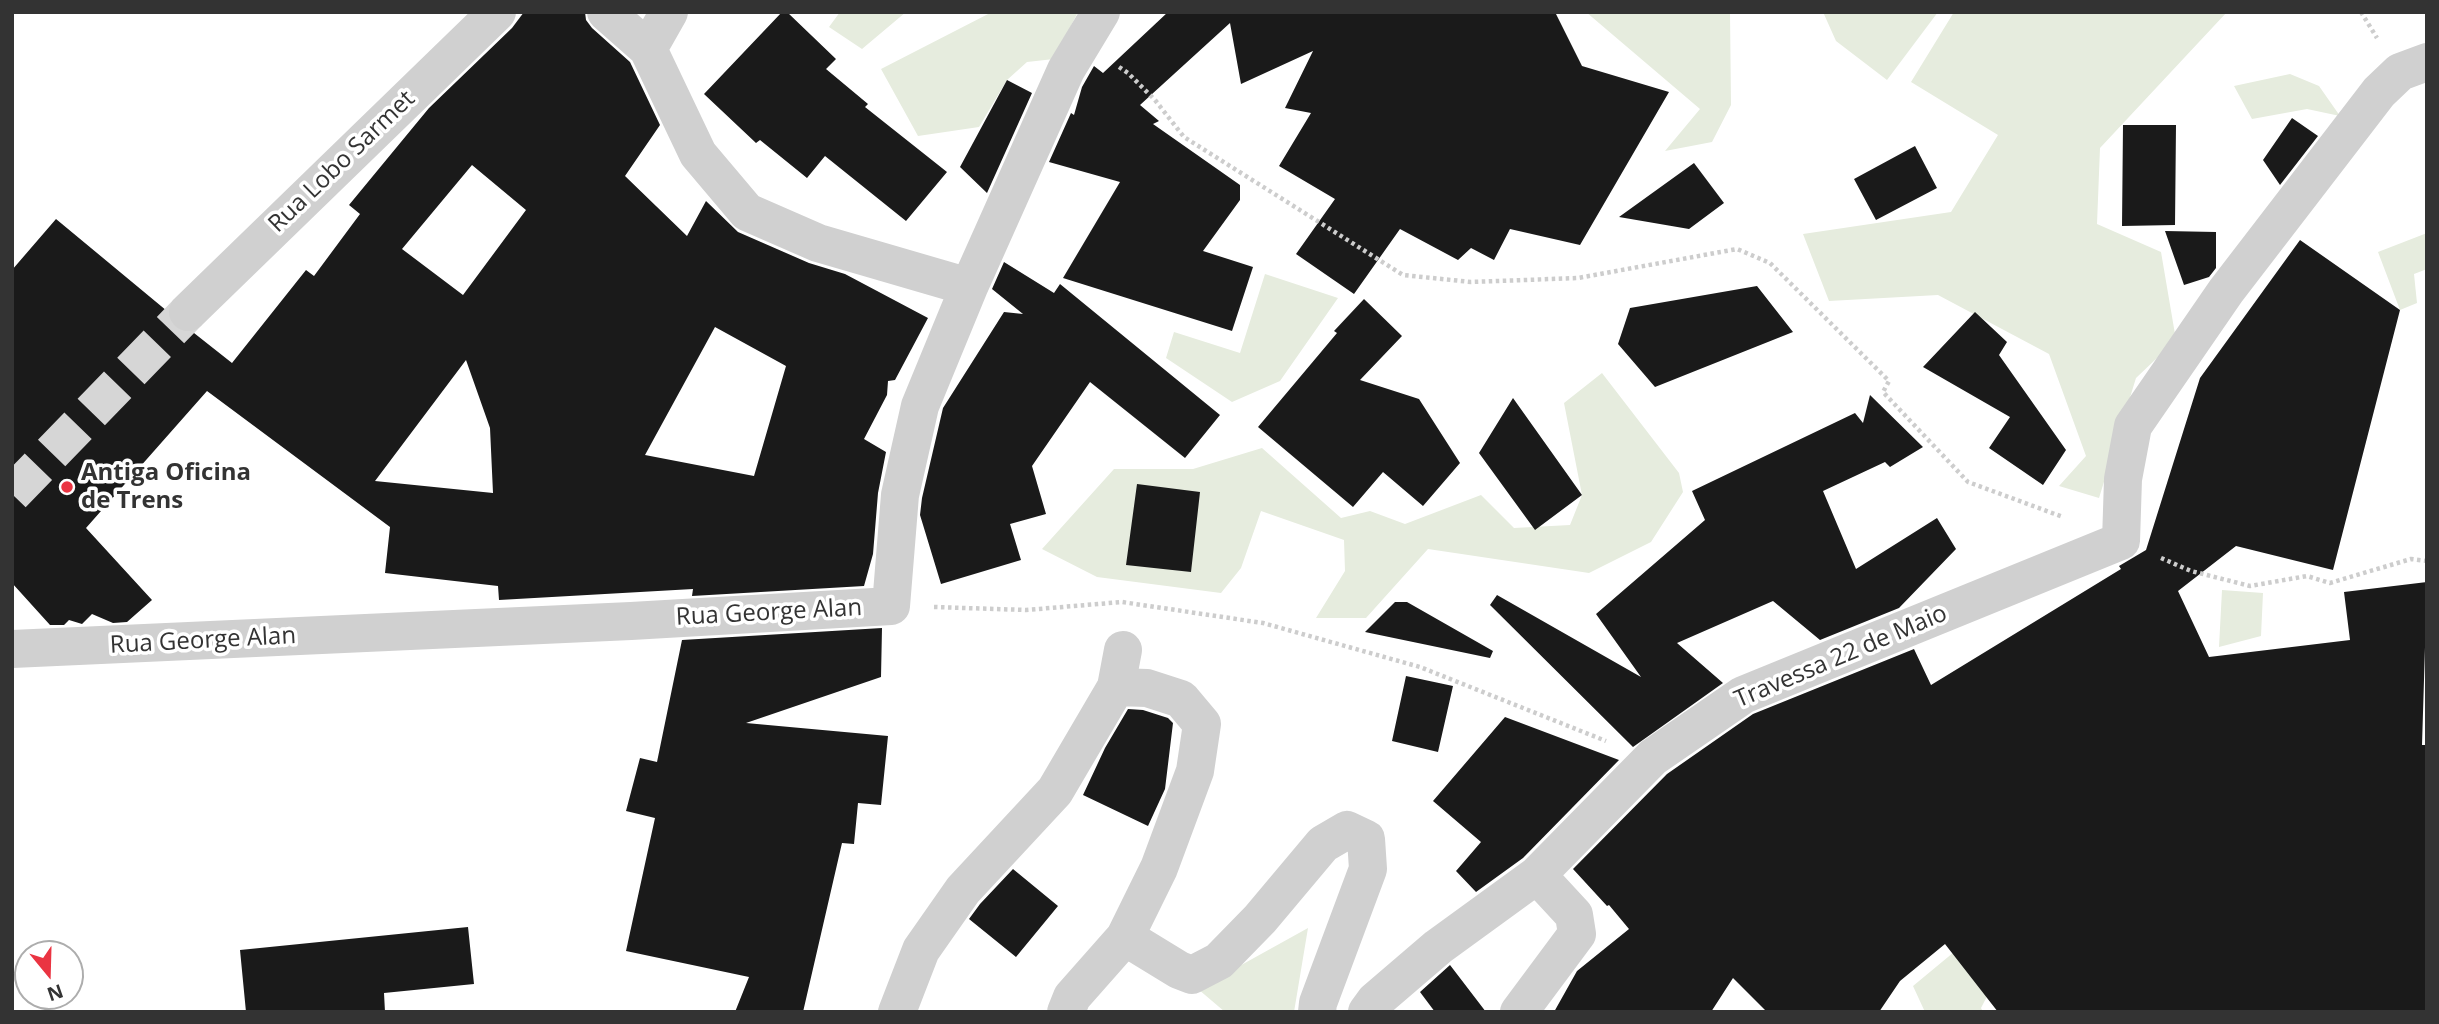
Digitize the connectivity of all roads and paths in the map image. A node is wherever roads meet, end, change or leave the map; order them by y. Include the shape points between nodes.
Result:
1 (497, 12) edge
2 (606, 12) edge
3 (669, 12) edge
4 (1091, 27) edge
5 (648, 49) junction
6 (2427, 62) edge
7 (970, 287) junction
8 (188, 312) tunnel mouth
9 (2121, 541) junction
10 (2427, 561) edge
11 (891, 606) junction
12 (12, 649) edge
13 (1123, 650) dead end
14 (1116, 687) junction
15 (1653, 757) junction
16 (1537, 875) junction
17 (1125, 937) junction
18 (897, 1012) edge
19 (1066, 1012) edge
20 (1317, 1012) edge
21 (1367, 1012) edge
22 (1519, 1012) edge

1 - 8 street, Rua Lobo Sarmet
2 - 5 street
3 - 5 street
4 - 7 street, Rua George Alan via 1066,70
4 - 9 path via 1184,137 1403,275 1471,282 1578,278 1737,249 1770,263 1889,381 1884,392 1968,482
5 - 7 street via 698,154 747,212 818,243
6 - 9 street via 2400,72 2379,92 2226,291 2133,426 2123,479
7 - 11 street, Rua George Alan via 920,406 900,495
9 - 10 path via 2191,571 2250,586 2307,576 2330,583 2410,559
9 - 15 street, Travessa 22 de Maio via 1743,695
11 - 12 street, Rua George Alan
11 - 15 path via 1026,610 1122,602 1263,622 1420,667
13 - 14 street
14 - 17 street via 1147,688 1181,699 1202,724 1195,771 1159,868
14 - 18 street via 1055,790 963,890 921,950
15 - 16 street, Travessa 22 de Maio
16 - 21 street, Travessa 22 de Maio via 1438,947
16 - 22 street via 1574,915 1577,934
17 - 19 street via 1072,997
17 - 20 street via 1192,975 1219,961 1323,844 1347,830 1366,839 1368,869

